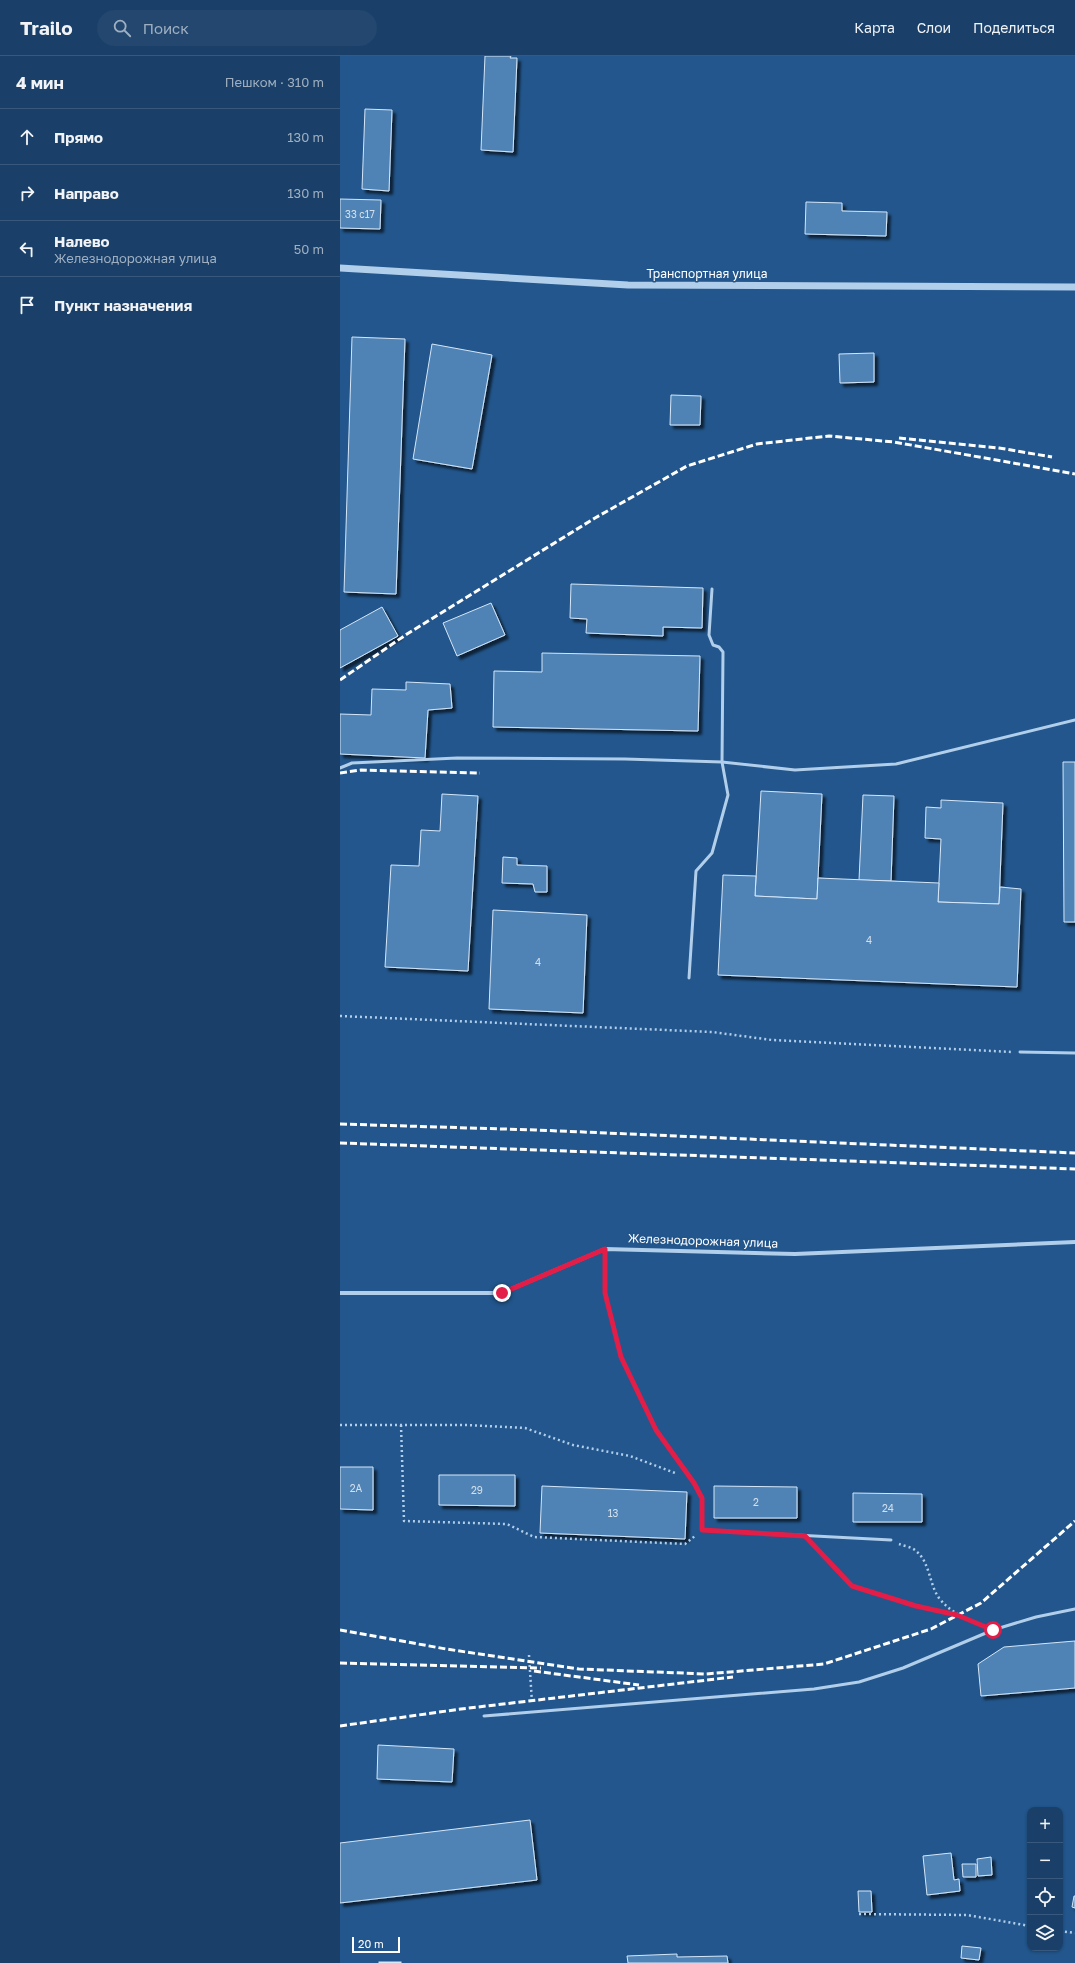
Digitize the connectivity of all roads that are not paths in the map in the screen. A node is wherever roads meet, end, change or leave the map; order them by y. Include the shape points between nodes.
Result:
1 (340, 268) edge
2 (1075, 287) edge
3 (712, 589) dead end
4 (1075, 720) edge
5 (722, 762) junction
6 (340, 768) edge
7 (689, 978) dead end
8 (1020, 1052) road end
9 (1075, 1053) edge
10 (1075, 1242) edge
11 (605, 1249) junction
12 (340, 1293) edge
13 (891, 1540) road end
14 (1075, 1609) edge
15 (484, 1716) dead end

1 - 2 street, Транспортная улица via 628,285
3 - 5 lane via 709,635 712,645 724,652
4 - 5 lane via 896,764 795,770
5 - 6 lane via 458,758 352,763
5 - 7 lane via 728,795 712,853 696,871
8 - 9 lane
10 - 11 street, Железнодорожная улица via 795,1254
11 - 12 street, Железнодорожная улица via 502,1293
11 - 13 lane via 605,1293 621,1357 656,1430 702,1498 702,1530
14 - 15 lane via 993,1630 903,1668 859,1682 814,1689

